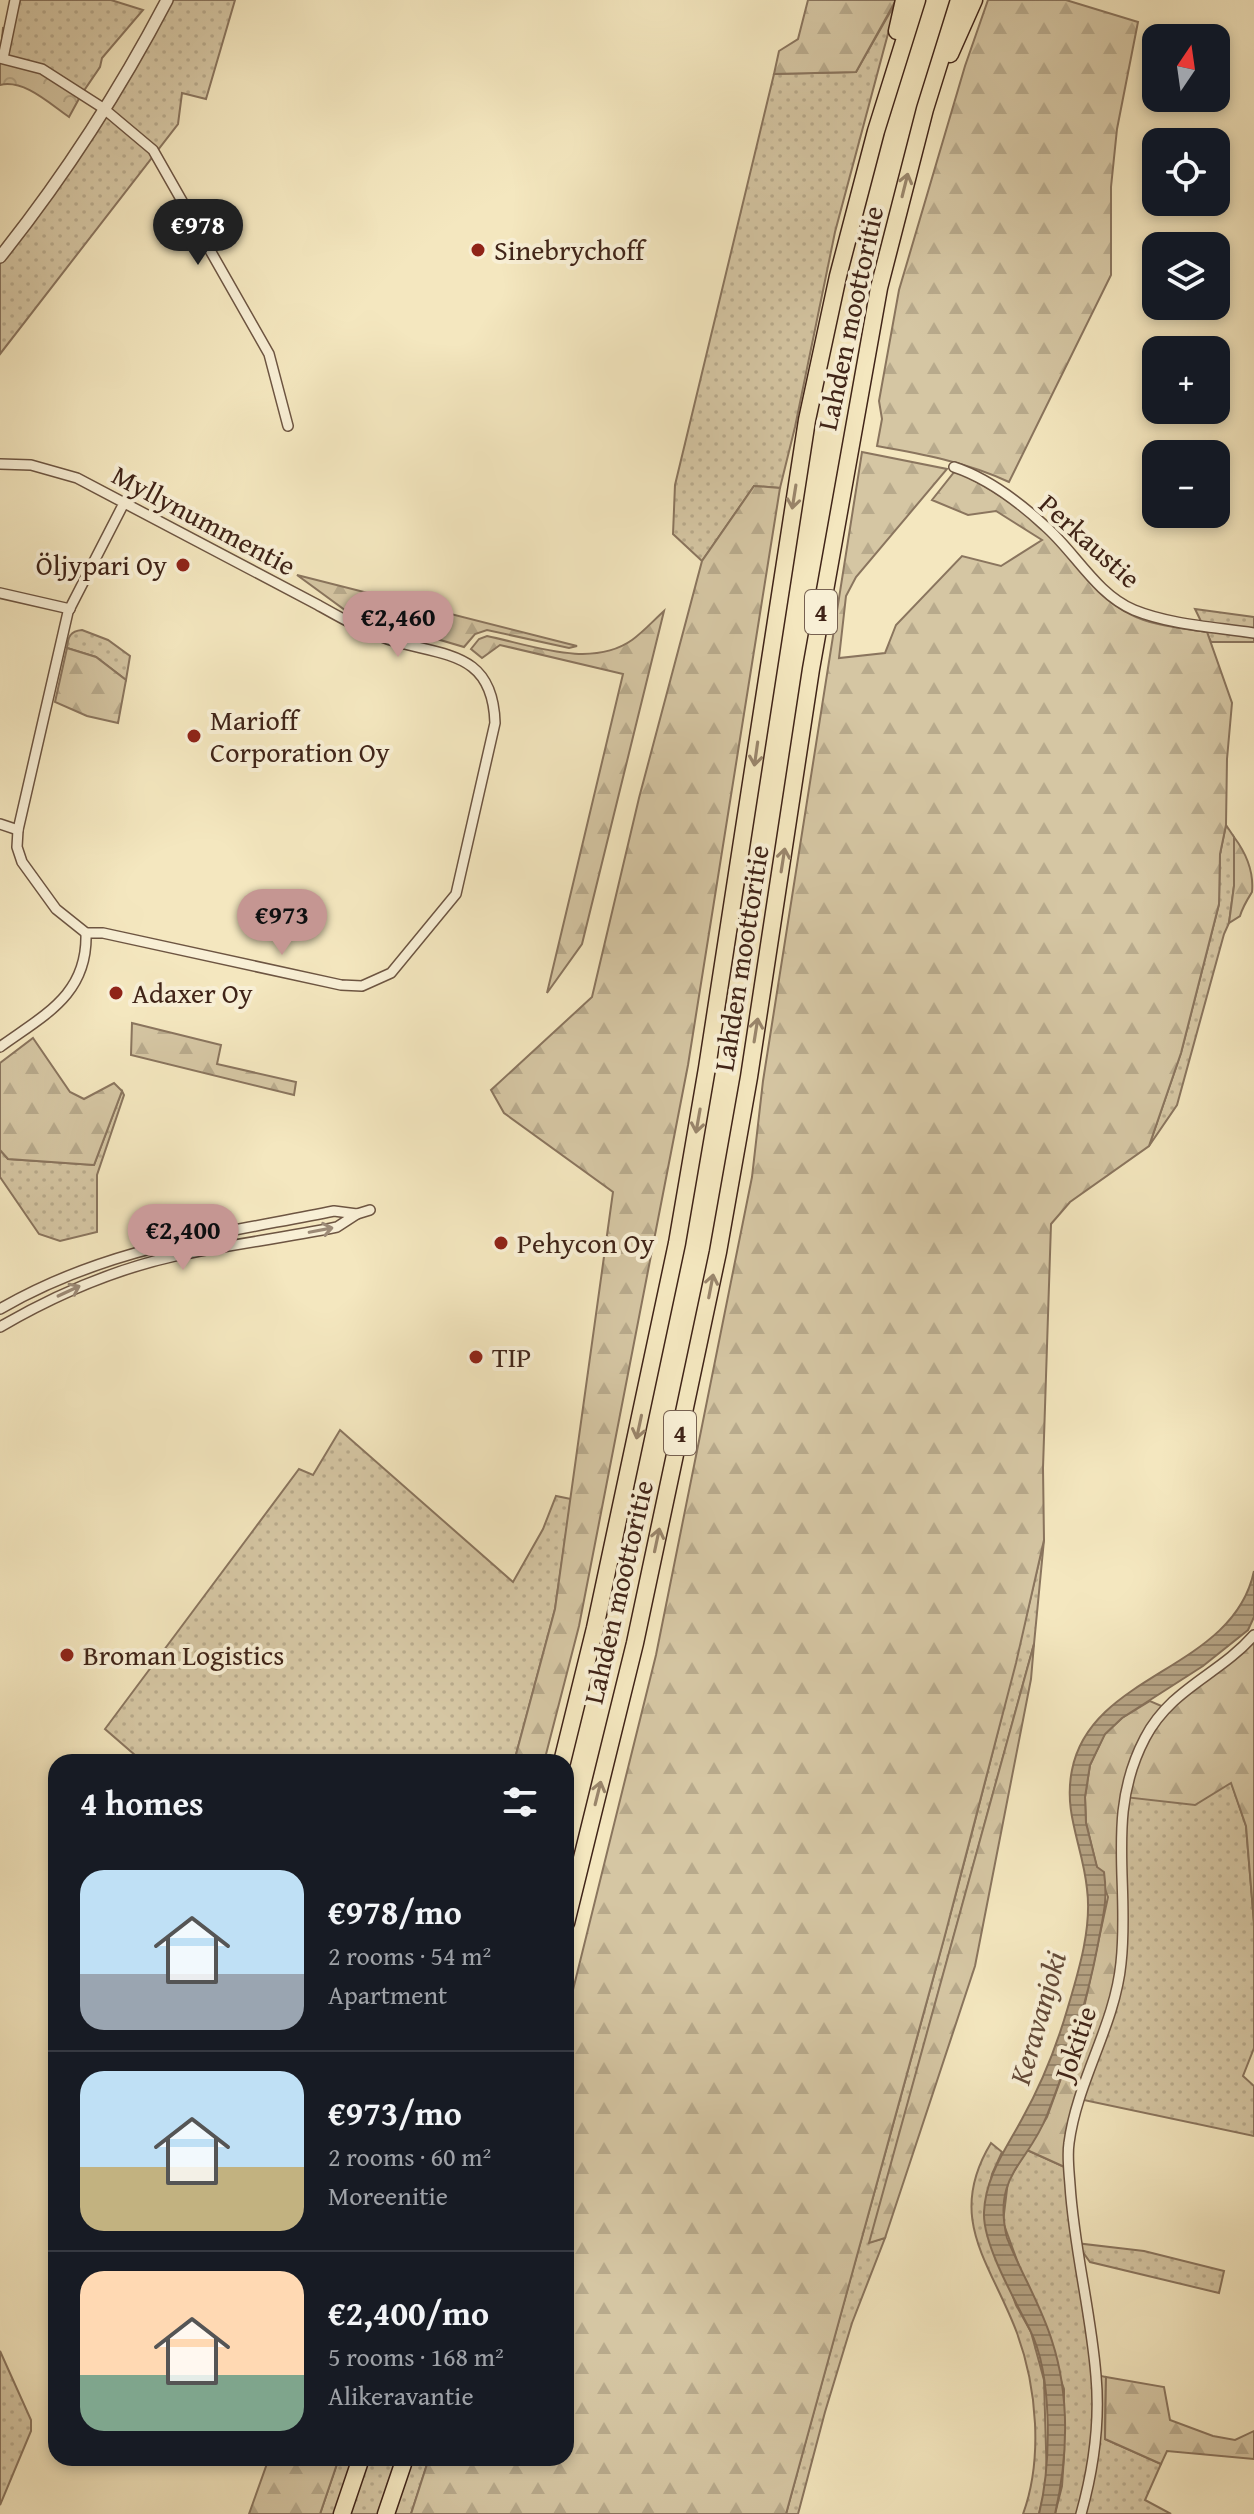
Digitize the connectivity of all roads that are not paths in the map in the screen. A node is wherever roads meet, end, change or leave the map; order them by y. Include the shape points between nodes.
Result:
1 (15, 0) edge
2 (167, 0) edge
3 (904, 0) edge
4 (917, 0) edge
5 (959, 0) edge
6 (974, 0) edge
7 (2, 58) edge
8 (937, 71) junction
9 (103, 108) junction
10 (876, 131) junction
11 (0, 257) edge
12 (288, 426) dead end
13 (0, 464) edge
14 (954, 467) dead end
15 (124, 503) junction
16 (0, 593) edge
17 (70, 609) junction
18 (1254, 633) edge
19 (0, 824) edge
20 (18, 830) junction
21 (86, 933) junction
22 (0, 1047) edge
23 (370, 1210) dead end
24 (357, 1214) junction
25 (0, 1309) edge
26 (0, 1327) edge
27 (1254, 1635) edge
28 (564, 1754) edge
29 (574, 1891) edge
30 (358, 2466) edge
31 (402, 2466) edge
32 (342, 2514) edge
33 (386, 2514) edge
34 (1081, 2514) edge

1 - 7 street
2 - 9 street
3 - 10 highway
4 - 10 highway, Lahden moottoritie / 4
5 - 8 highway, Lahden moottoritie / 4
6 - 8 highway via 954,50
7 - 9 street via 42,69
29 -> 8 highway, Lahden moottoritie / 4 via 635,1643 715,1265 854,421 879,288
9 - 11 street
9 - 12 street via 153,150 269,354
10 -> 28 highway, Lahden moottoritie / 4 via 807,420 677,1243
13 - 15 street, Myllynummentie via 55,470
14 - 18 street, Perkaustie via 985,480 1046,526 1100,586 1134,609
15 - 17 street
15 - 21 street, Myllynummentie via 352,624 461,659 481,675 495,706 495,723 456,894 391,973 362,986 317,982
16 - 17 street
17 - 20 street
19 - 20 street
20 - 21 street via 22,862 56,909
21 - 22 street via 78,980 64,1001
23 - 24 street
24 - 25 street via 334,1211 138,1250 56,1280
26 -> 24 street via 79,1286 130,1269 337,1227
27 - 34 street, Jokitie via 1240,1652 1175,1696 1147,1734 1130,1768 1124,1796 1121,1964 1069,2144 1078,2257 1096,2376 1097,2415
30 - 32 highway
31 - 33 highway

